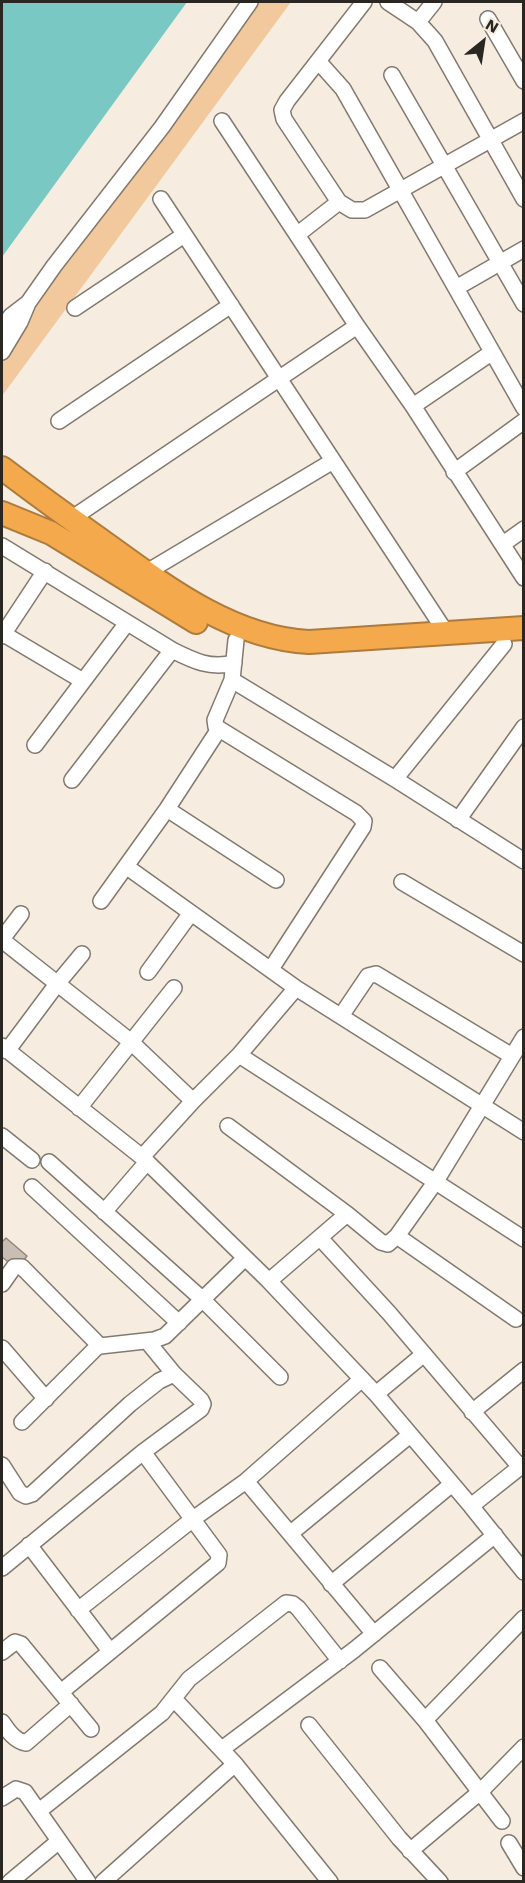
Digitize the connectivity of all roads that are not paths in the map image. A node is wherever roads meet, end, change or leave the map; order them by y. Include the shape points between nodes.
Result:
1 (250, 2) edge
2 (364, 2) edge
3 (388, 2) edge
4 (434, 2) edge
5 (488, 20) dead end
6 (418, 22) junction
7 (318, 61) junction
8 (392, 75) dead end
9 (524, 81) edge
10 (222, 121) dead end
11 (524, 121) edge
12 (489, 139) junction
13 (445, 164) junction
14 (401, 190) junction
15 (524, 199) edge
16 (161, 200) dead end
17 (339, 202) junction
18 (298, 234) junction
19 (184, 235) junction
20 (524, 249) edge
21 (501, 262) junction
22 (456, 288) junction
23 (28, 303) junction
24 (524, 303) edge
25 (231, 305) junction
26 (75, 308) dead end
27 (357, 326) junction
28 (2, 328) edge
29 (2, 351) edge
30 (491, 353) junction
31 (280, 379) junction
32 (413, 406) junction
33 (524, 408) edge
34 (524, 421) edge
35 (60, 422) dead end
36 (333, 461) junction
37 (2, 468) edge
38 (454, 472) junction
39 (2, 513) edge
40 (72, 519) junction
41 (524, 529) edge
42 (503, 544) junction
43 (2, 546) edge
44 (45, 572) junction
45 (147, 572) junction
46 (524, 578) edge
47 (127, 623) junction
48 (524, 628) edge
49 (447, 633) junction
50 (2, 634) edge
51 (236, 640) junction
52 (514, 644) edge
53 (172, 650) junction
54 (234, 663) junction
55 (232, 680) junction
56 (83, 681) junction
57 (524, 727) edge
58 (219, 729) junction
59 (35, 745) dead end
60 (395, 779) junction
61 (72, 780) dead end
62 (167, 809) junction
63 (458, 820) junction
64 (524, 861) edge
65 (127, 867) junction
66 (276, 880) dead end
67 (402, 882) dead end
68 (101, 902) dead end
69 (191, 913) junction
70 (21, 914) dead end
71 (2, 939) edge
72 (82, 954) dead end
73 (524, 954) edge
74 (272, 969) junction
75 (148, 972) dead end
76 (57, 984) junction
77 (174, 988) dead end
78 (296, 988) junction
79 (341, 1016) junction
80 (524, 1037) edge
81 (130, 1041) junction
82 (4, 1049) edge
83 (239, 1056) junction
84 (512, 1056) junction
85 (193, 1101) junction
86 (483, 1106) junction
87 (79, 1108) junction
88 (228, 1126) dead end
89 (524, 1132) edge
90 (2, 1136) edge
91 (32, 1160) dead end
92 (144, 1160) junction
93 (49, 1162) dead end
94 (436, 1181) junction
95 (32, 1187) dead end
96 (104, 1212) junction
97 (347, 1214) junction
98 (397, 1236) junction
99 (320, 1238) junction
100 (524, 1239) edge
101 (245, 1258) junction
102 (269, 1281) junction
103 (2, 1284) edge
104 (202, 1299) junction
105 (516, 1319) dead end
106 (179, 1323) junction
107 (147, 1341) junction
108 (100, 1346) junction
109 (2, 1348) edge
110 (424, 1354) junction
111 (524, 1370) edge
112 (174, 1374) junction
113 (280, 1377) dead end
114 (362, 1379) junction
115 (376, 1394) junction
116 (46, 1399) junction
117 (472, 1412) junction
118 (22, 1422) dead end
119 (410, 1435) junction
120 (143, 1452) junction
121 (2, 1465) edge
122 (522, 1466) edge
123 (246, 1481) junction
124 (452, 1484) junction
125 (471, 1506) junction
126 (193, 1519) junction
127 (291, 1533) junction
128 (495, 1536) junction
129 (29, 1545) junction
130 (2, 1568) edge
131 (524, 1572) edge
132 (331, 1584) junction
133 (78, 1610) junction
134 (524, 1618) edge
135 (374, 1634) junction
136 (110, 1651) junction
137 (2, 1652) edge
138 (340, 1661) junction
139 (380, 1668) dead end
140 (66, 1698) junction
141 (174, 1699) junction
142 (425, 1720) junction
143 (2, 1722) edge
144 (309, 1725) dead end
145 (91, 1729) dead end
146 (524, 1747) edge
147 (222, 1749) junction
148 (235, 1764) junction
149 (480, 1792) junction
150 (2, 1798) edge
151 (39, 1811) junction
152 (502, 1821) dead end
153 (60, 1840) junction
154 (509, 1844) dead end
155 (410, 1851) junction
156 (524, 1868) edge
157 (10, 1881) edge
158 (88, 1881) edge
159 (103, 1881) edge
160 (330, 1881) edge
161 (440, 1881) edge

1 - 23 street via 162,127
2 - 7 street
3 - 6 street
4 - 6 street
5 - 9 street
6 - 12 street via 435,41
7 - 14 street via 343,89
7 - 17 street via 282,114
8 - 13 street
10 - 18 street
11 - 12 street
12 - 13 street
12 - 15 street
13 - 14 street
13 - 21 street
14 - 17 street via 359,211
14 - 22 street
16 - 19 street
17 - 18 street
18 - 27 street
19 - 25 street
19 - 26 street
20 - 21 street
21 - 22 street
21 - 24 street
22 - 30 street
23 - 28 street
23 - 29 street
25 - 31 street
25 - 35 street
27 - 31 street
27 - 32 street
30 - 32 street
30 - 33 street
31 - 36 street
31 - 40 street
32 - 38 street
34 - 38 street
36 - 45 street
36 - 49 street
37 - 40 highway
38 - 42 street
39 - 51 highway via 51,533 188,617
40 - 45 highway
41 - 42 street
42 - 46 street
43 - 44 street
44 - 47 street
44 - 50 street
45 - 49 highway via 224,619 291,641
47 - 53 street
47 - 56 street
48 - 49 highway
50 - 56 street
51 - 52 highway via 289,657
51 - 54 street
52 - 60 street
53 - 54 street via 204,664
53 - 61 street
54 - 55 street
55 - 58 street via 214,723
55 - 60 street
56 - 59 street
57 - 63 street
58 - 62 street
58 - 74 street via 364,821
60 - 63 street
62 - 65 street
62 - 66 street
63 - 64 street
65 - 68 street
65 - 69 street
67 - 73 street
69 - 74 street
69 - 75 street
70 - 71 street
71 - 76 street
72 - 76 street
74 - 78 street
76 - 81 street
76 - 82 street
77 - 81 street
78 - 79 street
78 - 83 street
79 - 84 street via 368,976 376,974
79 - 86 street
80 - 84 street
81 - 85 street
81 - 87 street
82 - 87 street
83 - 85 street
83 - 94 street
84 - 86 street
85 - 92 street
86 - 89 street
86 - 94 street
87 - 92 street
88 - 97 street
90 - 91 street
92 - 96 street
92 - 101 street
93 - 96 street
94 - 98 street
94 - 100 street
95 - 106 street
96 - 104 street
97 - 98 street via 381,1242 388,1244
97 - 99 street
98 - 105 street
99 - 102 street
99 - 110 street
101 - 102 street
101 - 104 street
102 - 114 street
103 - 108 street via 14,1268 22,1267
104 - 106 street
104 - 113 street
106 - 107 street via 165,1336
107 - 108 street
107 - 112 street
108 - 116 street
109 - 116 street
110 - 115 street
110 - 117 street
111 - 117 street
112 - 120 street via 203,1404
112 - 121 street via 130,1404 32,1494 20,1493
114 - 115 street
114 - 123 street
115 - 119 street
116 - 118 street
117 - 122 street
119 - 124 street
119 - 127 street
120 - 126 street
120 - 129 street
122 - 125 street
123 - 126 street
123 - 127 street
124 - 125 street
124 - 132 street
125 - 128 street
126 - 133 street
126 - 136 street via 219,1555 216,1567
127 - 132 street
128 - 131 street
128 - 135 street
129 - 130 street
129 - 133 street
132 - 135 street
133 - 136 street
134 - 142 street
135 - 138 street
136 - 140 street
137 - 140 street via 13,1642 19,1642
138 - 141 street via 298,1608 286,1603 189,1679
138 - 147 street
139 - 142 street
140 - 143 street via 26,1743 12,1735
140 - 145 street
141 - 147 street
141 - 151 street via 162,1713
142 - 149 street
144 - 155 street
146 - 149 street
147 - 148 street
148 - 159 street
148 - 160 street
149 - 152 street
149 - 155 street
150 - 151 street via 20,1790
151 - 153 street
153 - 157 street
153 - 158 street
154 - 156 street
155 - 161 street

